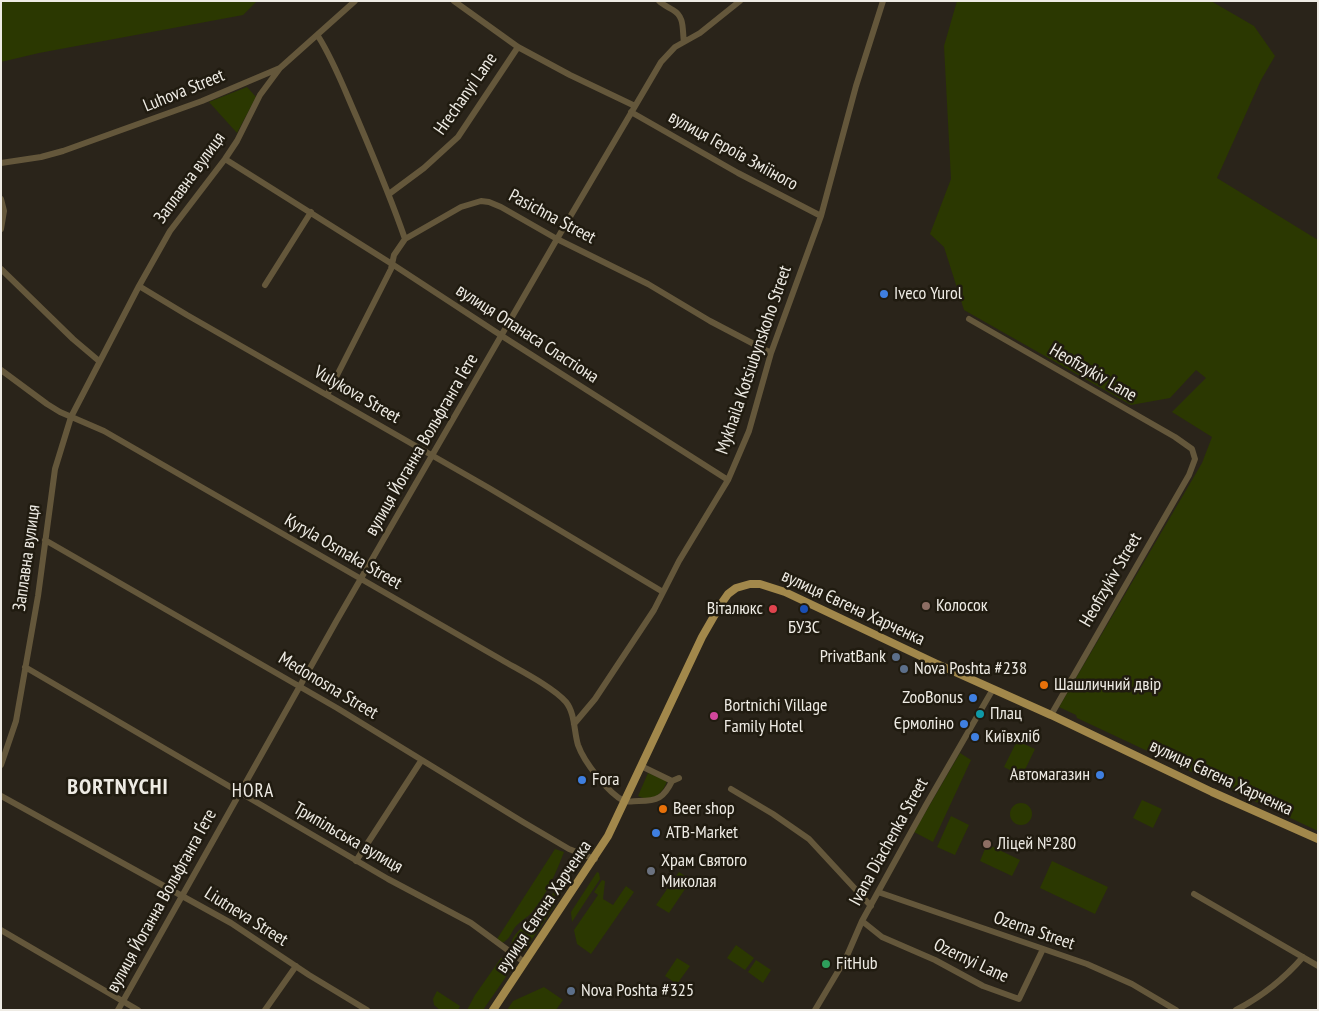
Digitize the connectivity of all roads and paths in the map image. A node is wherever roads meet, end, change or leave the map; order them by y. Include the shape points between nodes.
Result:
1 (355, 1) edge
2 (454, 1) edge
3 (659, 1) edge
4 (740, 1) edge
5 (883, 1) edge
6 (318, 36) junction
7 (684, 42) junction
8 (518, 47) junction
9 (280, 68) junction
10 (635, 106) junction
11 (631, 112) junction
12 (225, 159) junction
13 (1, 163) edge
14 (389, 194) junction
15 (1, 199) edge
16 (311, 212) junction
17 (821, 216) junction
18 (1, 230) edge
19 (405, 239) junction
20 (557, 239) junction
21 (392, 264) junction
22 (1, 269) edge
23 (265, 285) dead end
24 (139, 286) junction
25 (969, 319) dead end
26 (502, 336) junction
27 (771, 353) junction
28 (99, 361) junction
29 (1, 370) edge
30 (327, 395) junction
31 (71, 417) junction
32 (433, 456) junction
33 (1195, 459) joint
34 (728, 480) junction
35 (45, 540) junction
36 (362, 579) junction
37 (663, 592) junction
38 (25, 667) junction
39 (300, 687) junction
40 (993, 690) junction
41 (1051, 715) junction
42 (574, 724) junction
43 (421, 760) junction
44 (1, 765) edge
45 (641, 766) junction
46 (679, 778) dead end
47 (672, 782) junction
48 (731, 789) dead end
49 (240, 792) junction
50 (1, 796) edge
51 (625, 801) junction
52 (1318, 839) edge
53 (594, 859) junction
54 (356, 861) junction
55 (878, 892) junction
56 (1194, 894) dead end
57 (182, 895) junction
58 (871, 906) junction
59 (862, 921) junction
60 (1, 930) edge
61 (1043, 949) junction
62 (1303, 958) junction
63 (524, 962) junction
64 (296, 966) junction
65 (1318, 966) edge
66 (123, 1001) junction
67 (118, 1010) edge
68 (138, 1010) edge
69 (265, 1010) edge
70 (367, 1010) edge
71 (493, 1010) edge
72 (814, 1010) edge
73 (1176, 1010) edge
74 (1236, 1010) edge

1 - 6 street, Luhova Street
2 - 8 street
3 - 7 street via 681,17
4 - 7 street, вулиця Йоганна Вольфганга Ґете
5 - 17 street, Mykhaila Kotsiubynskoho Street
6 - 9 street, Luhova Street
6 - 14 street
7 - 10 street, вулиця Йоганна Вольфганга Ґете via 666,55
8 - 10 street
8 - 14 street, Hrechanyi Lane via 458,137
9 - 12 street, Заплавна вулиця via 260,95
9 - 13 street, Luhova Street via 202,101 63,151
10 - 11 street, вулиця Йоганна Вольфганга Ґете
11 - 17 street, вулиця Героїв Зміїного
11 - 20 street, вулиця Йоганна Вольфганга Ґете
12 - 16 street, вулиця Опанаса Сластіона
12 - 24 street, Заплавна вулиця via 170,231
14 - 19 street
15 - 18 street via 4,211
16 - 21 street, вулиця Опанаса Сластіона
16 - 23 street
17 - 27 street, Mykhaila Kotsiubynskoho Street
19 - 20 street, Pasichna Street via 461,207 481,201 501,206
19 - 21 street
20 - 26 street, вулиця Йоганна Вольфганга Ґете
20 - 27 street, Pasichna Street via 648,284
21 - 26 street, вулиця Опанаса Сластіона
21 - 30 street
22 - 28 street
24 - 28 street, Заплавна вулиця
24 - 30 street, Vulykova Street
25 - 33 street, Heofizykiv Lane via 1175,437 1192,449
26 - 32 street, вулиця Йоганна Вольфганга Ґете
26 - 34 street, вулиця Опанаса Сластіона
27 - 34 street, Mykhaila Kotsiubynskoho Street via 750,431
28 - 31 street, Заплавна вулиця
29 - 31 street, Kyryla Osmaka Street via 47,404
30 - 32 street, Vulykova Street
31 - 35 street, Заплавна вулиця via 56,469
31 - 36 street, Kyryla Osmaka Street via 104,431
32 - 36 street, вулиця Йоганна Вольфганга Ґете
32 - 37 street, Vulykova Street
33 - 41 street, Heofizykiv Street via 1135,571
34 - 37 street, Mykhaila Kotsiubynskoho Street
35 - 38 street, Заплавна вулиця
35 - 39 street, Medonosna Street
36 - 39 street, вулиця Йоганна Вольфганга Ґете
36 - 42 street, Kyryla Osmaka Street via 558,694 566,702
37 - 42 street, Mykhaila Kotsiubynskoho Street via 595,699
38 - 44 street, Заплавна вулиця via 16,721
38 - 49 street, Трипільська вулиця
39 - 43 street, Medonosna Street
39 - 49 street, вулиця Йоганна Вольфганга Ґете
40 - 41 main road, вулиця Євгена Харченка
40 - 45 main road, вулиця Євгена Харченка via 785,592 750,584 736,588 721,604
40 - 55 street, Ivana Diachenka Street
41 - 52 main road, вулиця Євгена Харченка
42 - 51 street, Kyryla Osmaka Street via 584,760 604,785
43 - 53 street, Medonosna Street via 569,849
43 - 54 street
45 - 47 street
45 - 51 main road, вулиця Євгена Харченка
46 - 47 street
47 - 51 street via 666,793 652,801
48 - 58 street via 808,839
49 - 54 street, Трипільська вулиця
49 - 57 street, вулиця Йоганна Вольфганга Ґете
50 - 57 street, Liutneva Street
51 - 53 main road, вулиця Євгена Харченка
53 - 63 main road, вулиця Євгена Харченка
54 - 63 street, Трипільська вулиця via 471,923
55 - 58 street, Ivana Diachenka Street
55 - 61 street, Ozerna Street
56 - 62 street
57 - 64 street, Liutneva Street
57 - 66 street, вулиця Йоганна Вольфганга Ґете
58 - 59 street, Ivana Diachenka Street
59 - 61 street, Ozernyi Lane via 882,937 1019,1000
59 - 72 street, Ivana Diachenka Street via 846,958
60 - 66 street
61 - 73 street, Ozerna Street via 1132,984
62 - 65 street
62 - 74 street via 1269,991
63 - 71 main road, вулиця Євгена Харченка
64 - 69 street
64 - 70 street, Liutneva Street
66 - 67 street, вулиця Йоганна Вольфганга Ґете
66 - 68 street

